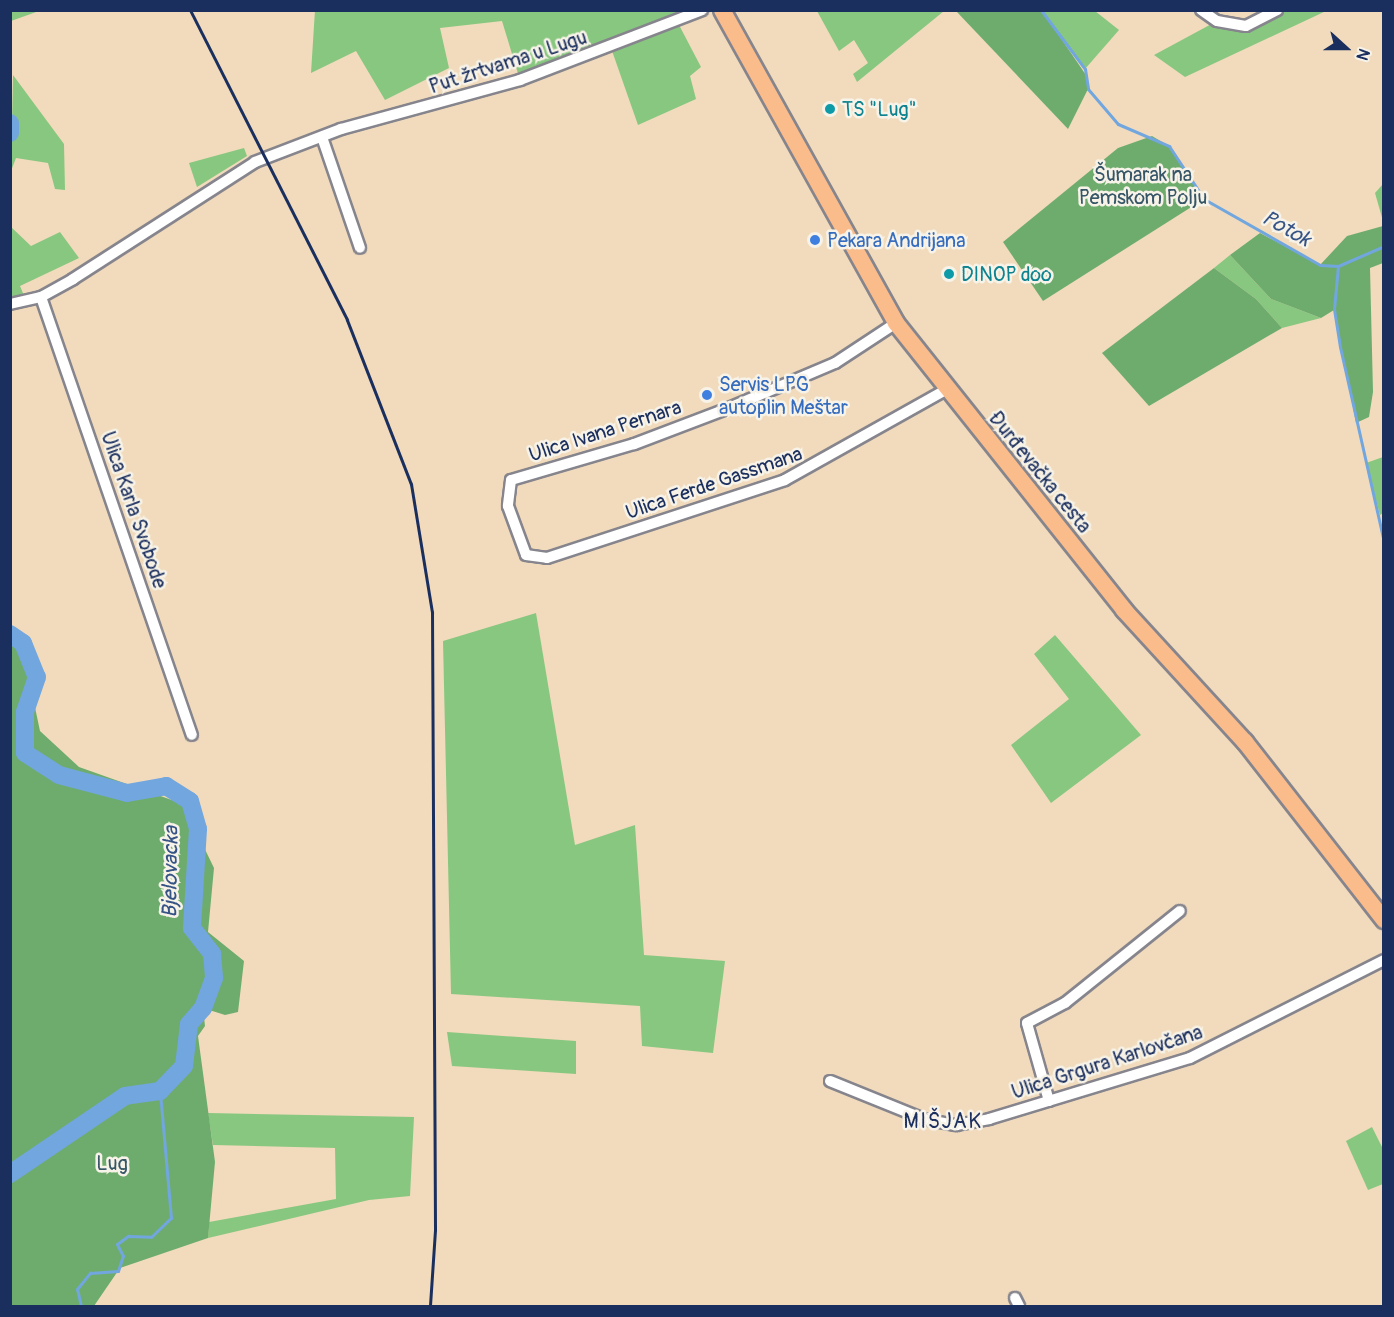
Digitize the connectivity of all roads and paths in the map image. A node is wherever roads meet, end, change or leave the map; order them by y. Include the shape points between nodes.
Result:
1 (702, 10) edge
2 (722, 10) edge
3 (1201, 10) edge
4 (1277, 10) edge
5 (321, 137) junction
6 (360, 248) dead end
7 (41, 297) junction
8 (10, 304) edge
9 (896, 323) junction
10 (947, 389) junction
11 (547, 558) joint
12 (192, 735) dead end
13 (1180, 911) dead end
14 (1383, 920) edge
15 (1383, 960) edge
16 (830, 1081) dead end
17 (1049, 1101) junction

1 - 5 street, Put žrtvama u Lugu via 492,90
2 - 9 main road, Đurđevačka cesta
3 - 4 street via 1217,21 1246,26
5 - 6 street
5 - 7 street, Put žrtvama u Lugu via 255,162
7 - 8 street, Put žrtvama u Lugu
7 - 12 street, Ulica Karla Svobode
9 - 10 main road, Đurđevačka cesta
9 - 11 street, Ulica Ivana Pernara via 835,363 729,408 634,444 511,480 508,506 526,555
10 - 11 street, Ulica Ferde Gassmana via 785,480
10 - 14 main road, Đurđevačka cesta via 1124,610 1245,742
13 - 17 street via 1065,1003 1027,1023
15 - 17 street, Ulica Grgura Karlovčana via 1190,1058
16 - 17 street, Ulica Grgura Karlovčana via 884,1106 956,1125

